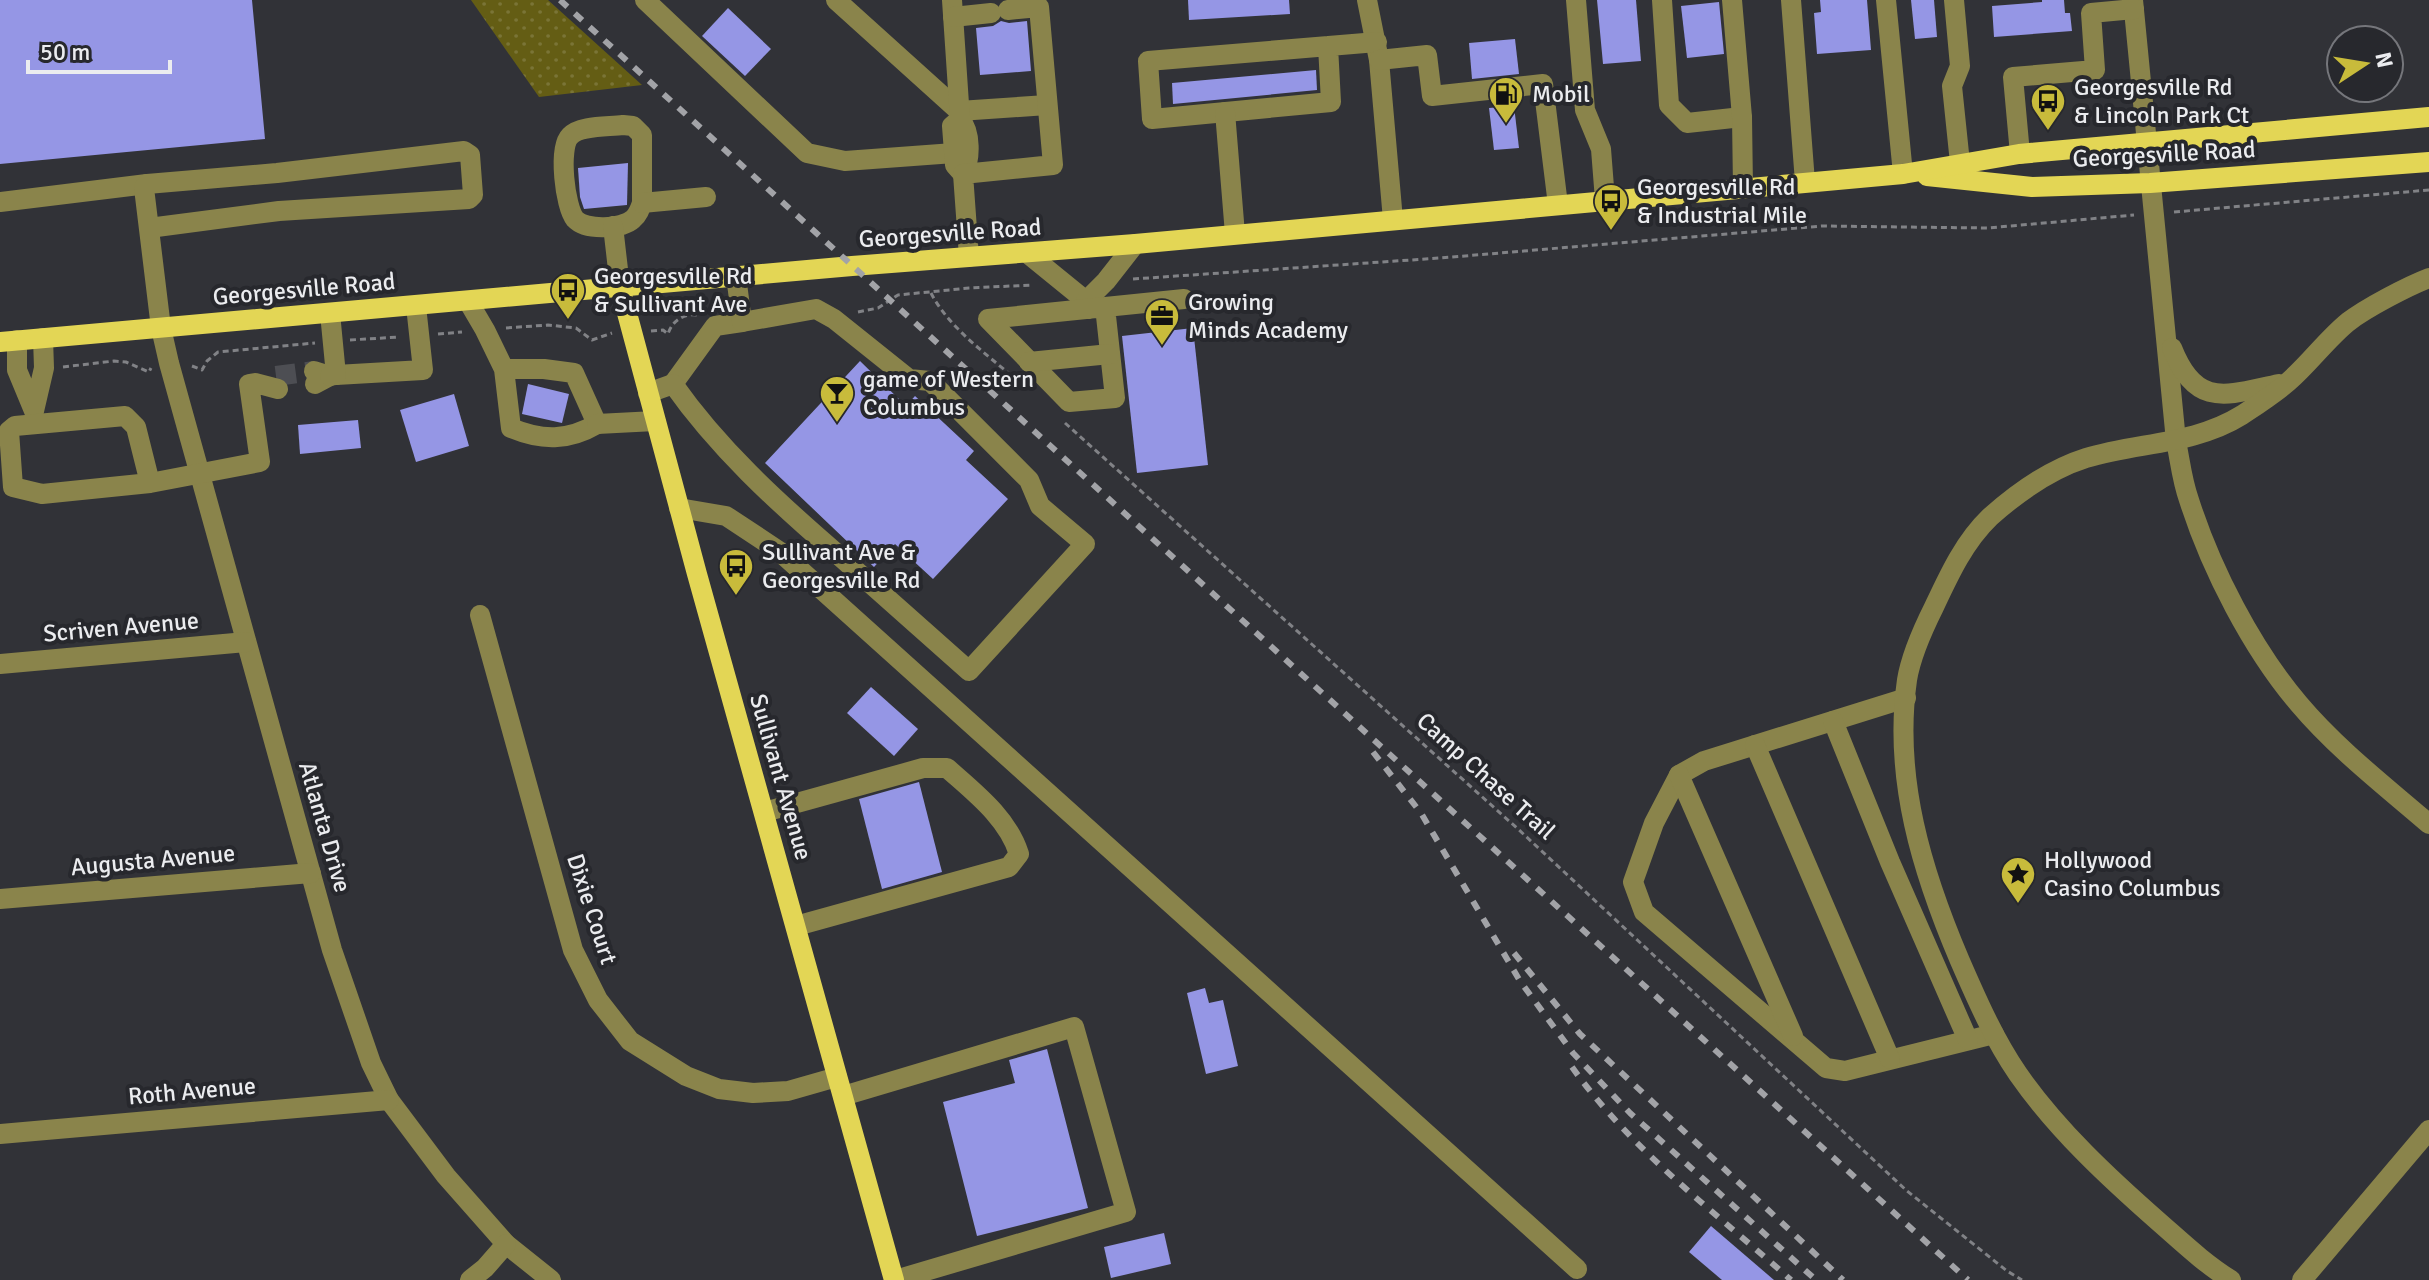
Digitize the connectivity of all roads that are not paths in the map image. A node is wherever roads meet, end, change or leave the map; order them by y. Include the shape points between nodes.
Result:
1 (645, 0) edge
2 (836, 0) edge
3 (1367, 0) edge
4 (1576, 0) edge
5 (1662, 0) edge
6 (1732, 0) edge
7 (1791, 0) edge
8 (1886, 0) edge
9 (1954, 0) edge
10 (2134, 4) edge
11 (952, 8) edge
12 (1328, 46) junction
13 (1378, 51) junction
14 (1047, 105) junction
15 (1225, 112) junction
16 (960, 115) junction
17 (1742, 117) junction
18 (2429, 117) edge
19 (2146, 143) junction
20 (954, 153) junction
21 (2020, 154) junction
22 (2429, 162) edge
23 (1960, 163) junction
24 (963, 174) junction
25 (1903, 174) junction
26 (1805, 182) junction
27 (2150, 183) junction
28 (147, 184) junction
29 (1743, 188) junction
30 (706, 197) dead end
31 (1605, 200) junction
32 (0, 202) edge
33 (642, 203) junction
34 (1558, 205) junction
35 (1393, 220) junction
36 (613, 226) junction
37 (149, 228) junction
38 (1235, 234) junction
39 (1135, 244) junction
40 (1027, 253) junction
41 (969, 257) junction
42 (736, 276) junction
43 (2429, 278) edge
44 (620, 287) junction
45 (1184, 299) dead end
46 (468, 301) junction
47 (416, 306) junction
48 (1093, 306) junction
49 (330, 313) junction
50 (742, 322) junction
51 (161, 328) junction
52 (2165, 328) junction
53 (43, 338) junction
54 (8, 341) edge
55 (1110, 354) junction
56 (1029, 362) junction
57 (504, 369) junction
58 (277, 382) tunnel mouth
59 (2287, 383) junction
60 (673, 384) junction
61 (648, 393) junction
62 (34, 417) junction
63 (655, 421) junction
64 (597, 424) junction
65 (2176, 441) junction
66 (199, 473) junction
67 (150, 483) junction
68 (679, 508) junction
69 (480, 615) dead end
70 (246, 642) junction
71 (0, 664) edge
72 (1906, 698) junction
73 (1833, 721) junction
74 (1755, 745) junction
75 (1679, 775) junction
76 (764, 812) junction
77 (2429, 824) edge
78 (311, 873) junction
79 (0, 899) edge
80 (796, 926) junction
81 (1994, 1034) junction
82 (1968, 1040) junction
83 (1796, 1043) junction
84 (1890, 1059) junction
85 (840, 1086) junction
86 (389, 1100) junction
87 (2429, 1130) edge
88 (0, 1134) edge
89 (506, 1244) junction
90 (1577, 1269) dead end
91 (470, 1280) edge
92 (551, 1280) edge
93 (894, 1280) edge
94 (2231, 1280) edge
95 (2302, 1280) edge

1 - 20 street via 807,153 845,161
2 - 16 street
3 - 13 street
4 - 31 street via 1585,110 1601,149
5 - 17 street via 1669,105 1687,123
6 - 17 street
7 - 26 street
8 - 25 street
9 - 23 street via 1960,66 1952,86
10 - 19 street
10 - 21 street via 2091,13 2095,70 2013,77
11 - 14 street via 999,12 1039,7
11 - 16 street
12 - 13 street
12 - 15 street via 1331,102
12 - 15 street via 1148,61 1152,119
13 - 34 street via 1427,55 1432,96 1543,84
13 - 35 street
14 - 16 street
14 - 24 street via 1053,165
15 - 38 street
16 - 20 street via 952,126
16 - 24 street via 966,126 968,164
17 - 29 street
18 - 19 main road, Georgesville Road
19 - 21 main road, Georgesville Road
19 - 27 street
20 - 24 street
21 - 23 main road, Georgesville Road
22 - 27 main road, Georgesville Road
23 - 25 main road, Georgesville Road
24 - 41 street
25 - 26 main road, Georgesville Road
25 - 27 main road, Georgesville Road via 2032,187
26 - 29 main road, Georgesville Road
27 - 52 street
28 - 32 street
28 - 37 street, Atlanta Drive
28 - 37 street via 464,151 470,155 473,195
29 - 31 main road, Georgesville Road
30 - 33 street
31 - 34 main road, Georgesville Road
33 - 36 street via 632,221
33 - 36 street via 639,130 623,125 571,134 563,155 572,216 591,226
34 - 35 main road, Georgesville Road
35 - 38 main road, Georgesville Road
36 - 44 street
37 - 51 street, Atlanta Drive
38 - 39 main road, Georgesville Road
39 - 40 main road, Georgesville Road
39 - 48 street
40 - 41 main road, Georgesville Road
40 - 48 street
41 - 42 main road, Georgesville Road
42 - 44 main road, Georgesville Road
42 - 50 street
43 - 59 street via 2349,322
44 - 46 main road, Georgesville Road
44 - 61 main road, Sullivant Avenue
45 - 48 street
46 - 47 main road, Georgesville Road
46 - 57 street
47 - 49 main road, Georgesville Road
47 - 49 street via 423,370 324,377
48 - 55 street
48 - 56 street via 988,319
49 - 51 main road, Georgesville Road
50 - 60 street via 715,326
50 - 60 street via 816,309 909,379 930,381 1029,480 1040,506 1085,544 969,671 725,449
51 - 53 main road, Georgesville Road
51 - 66 street, Atlanta Drive
52 - 59 street via 2181,369 2195,387 2232,393
52 - 65 street
53 - 54 main road, Georgesville Road
53 - 62 street via 44,368
54 - 62 street
55 - 56 street
55 - 56 street via 1115,398 1069,402
57 - 64 street via 574,373
57 - 64 street via 511,428 533,437 578,435
58 - 66 street via 249,384 260,462
59 - 65 street via 2239,417
60 - 61 street
61 - 63 main road, Sullivant Avenue
62 - 67 street via 125,416 136,427
62 - 67 street via 9,431 13,487 42,494
63 - 64 street
63 - 68 main road, Sullivant Avenue
65 - 72 street via 2084,459 2021,492 1988,520 1959,556 1922,632
65 - 77 street via 2188,499 2251,639 2299,704
66 - 67 street
66 - 70 street, Atlanta Drive
68 - 76 main road, Sullivant Avenue
68 - 90 street via 726,516 779,551
69 - 85 street, Dixie Court via 573,950 598,1000 630,1041 686,1076 719,1089 753,1093
70 - 71 street, Scriven Avenue
70 - 78 street, Atlanta Drive
72 - 73 street
72 - 81 street via 1905,779 1916,839 1946,928
73 - 74 street
73 - 82 street
74 - 75 street
74 - 84 street
75 - 83 street
75 - 83 street via 1654,823 1633,882 1644,912
76 - 80 main road, Sullivant Avenue
76 - 80 street via 923,768 947,768 985,802 1014,837 1019,854 1009,867
78 - 79 street, Augusta Avenue
78 - 86 street, Atlanta Drive via 332,950
80 - 85 main road, Sullivant Avenue
81 - 82 street
81 - 94 street via 2059,1125 2115,1184
82 - 84 street
83 - 84 street via 1826,1068 1845,1071
85 - 93 main road, Sullivant Avenue
85 - 93 street, Dixie Court via 1074,1027 1126,1212
86 - 88 street, Roth Avenue
86 - 89 street, Atlanta Drive
87 - 95 street
89 - 91 street
89 - 92 street, Atlanta Drive

